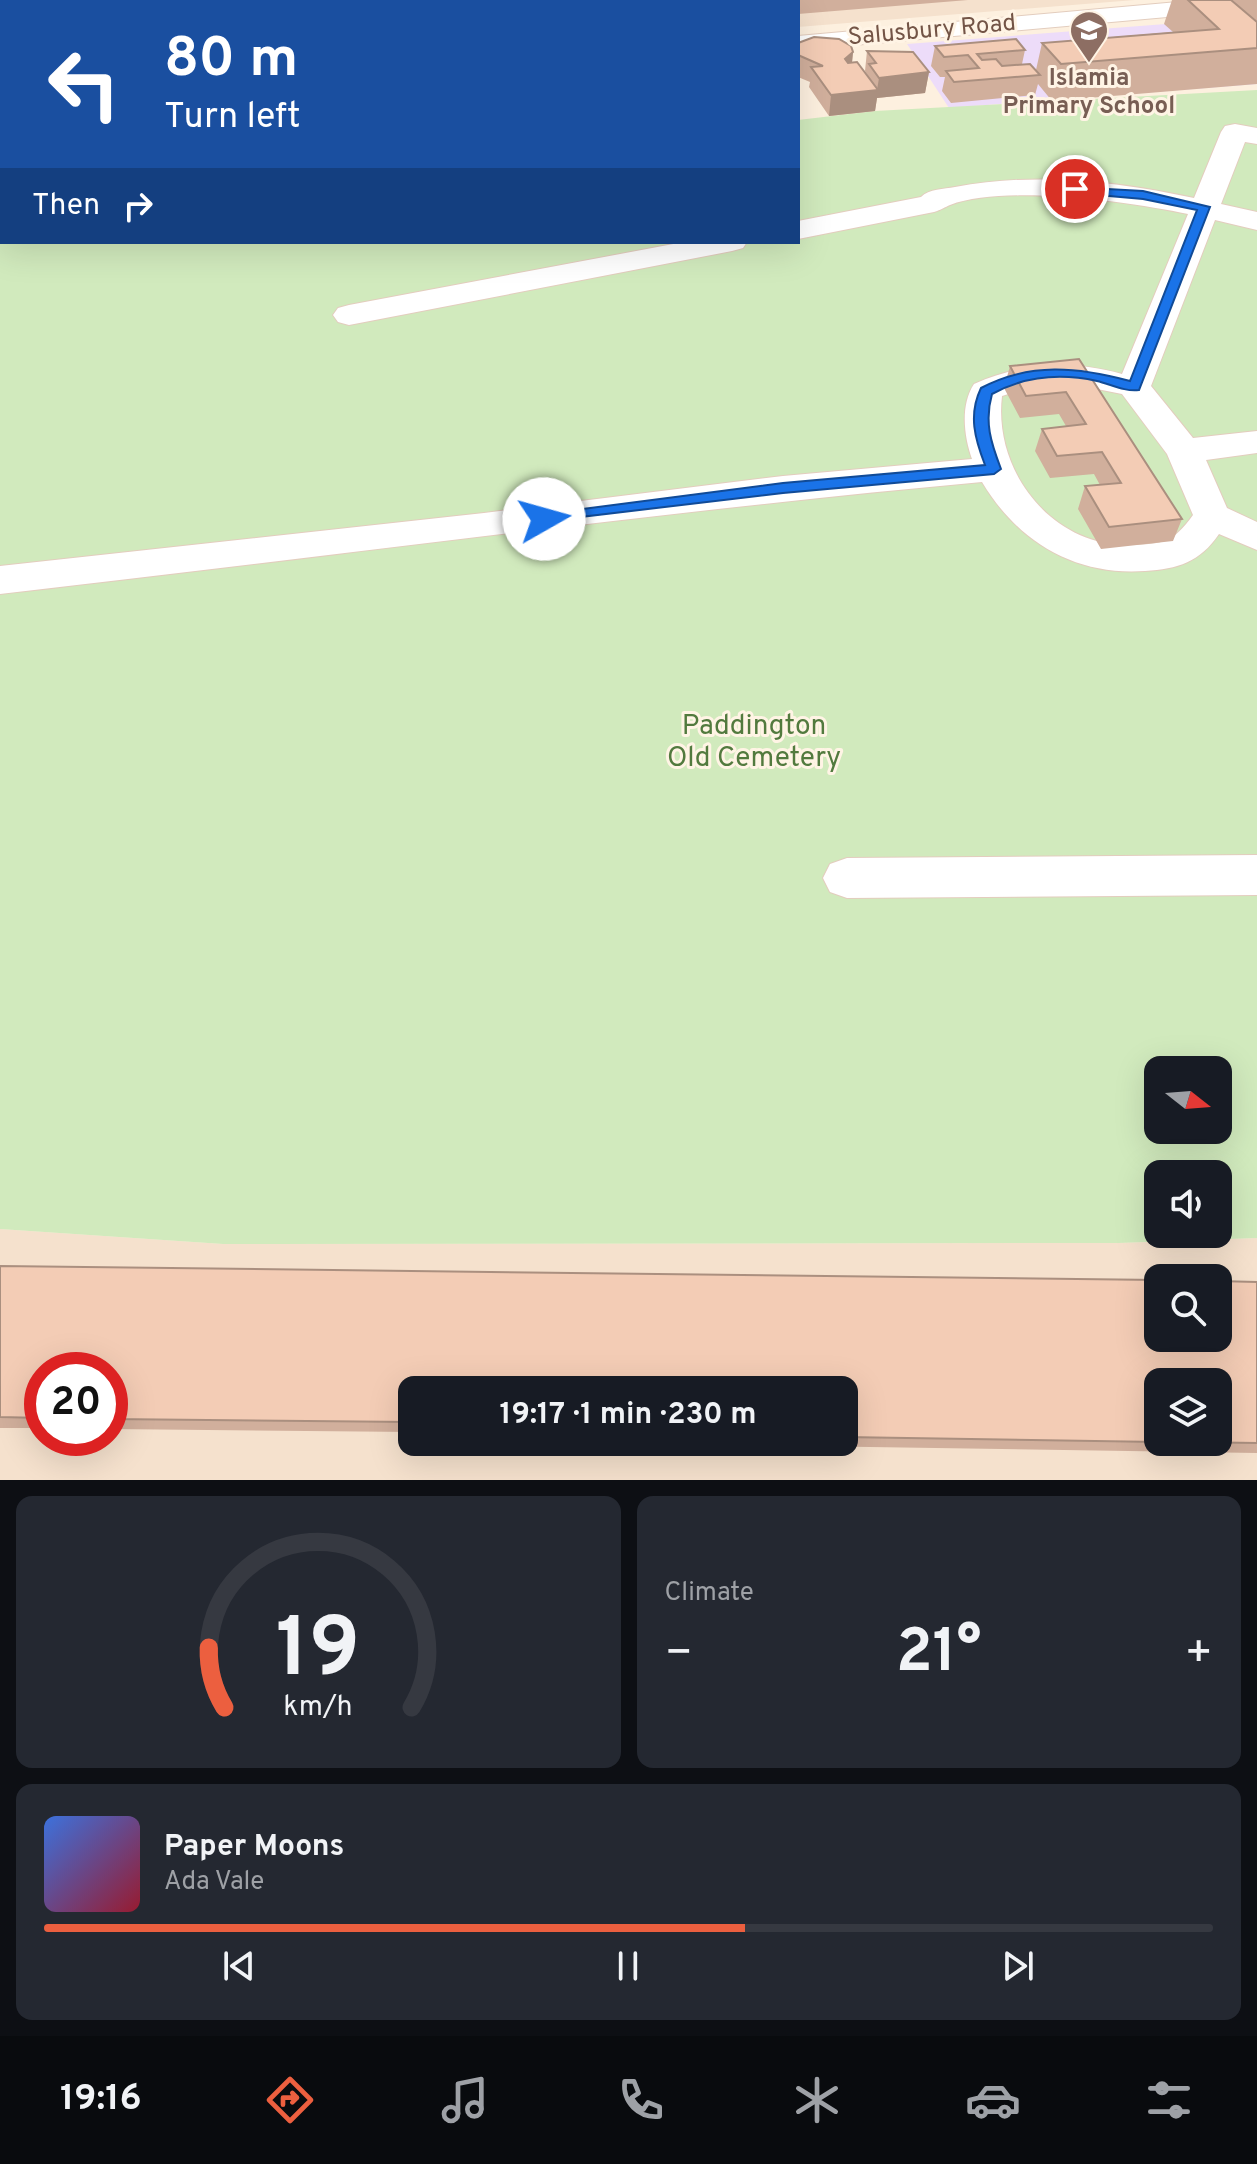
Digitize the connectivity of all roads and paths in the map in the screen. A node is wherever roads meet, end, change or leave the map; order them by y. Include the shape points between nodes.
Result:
1 (1257, 2) edge
2 (800, 43) edge
3 (1257, 136) edge
4 (1204, 207) junction
5 (1257, 221) edge
6 (800, 230) edge
7 (722, 244) edge
8 (349, 315) dead end
9 (1134, 387) junction
10 (1257, 442) edge
11 (1184, 451) junction
12 (994, 469) junction
13 (1212, 516) junction
14 (1257, 537) edge
15 (0, 580) edge
16 (1257, 875) edge
17 (847, 878) dead end

1 - 2 street, Salusbury Road
3 - 4 street via 1235,132
4 - 5 street
4 - 6 street via 1101,191 1006,190 957,194
4 - 9 street
7 - 8 street
9 - 11 street
9 - 12 street via 1096,376 1043,372 986,391 981,435
10 - 11 street
11 - 13 street
12 - 13 street via 1014,504 1053,538 1101,557 1175,554
12 - 15 street via 783,488
13 - 14 street
16 - 17 street

